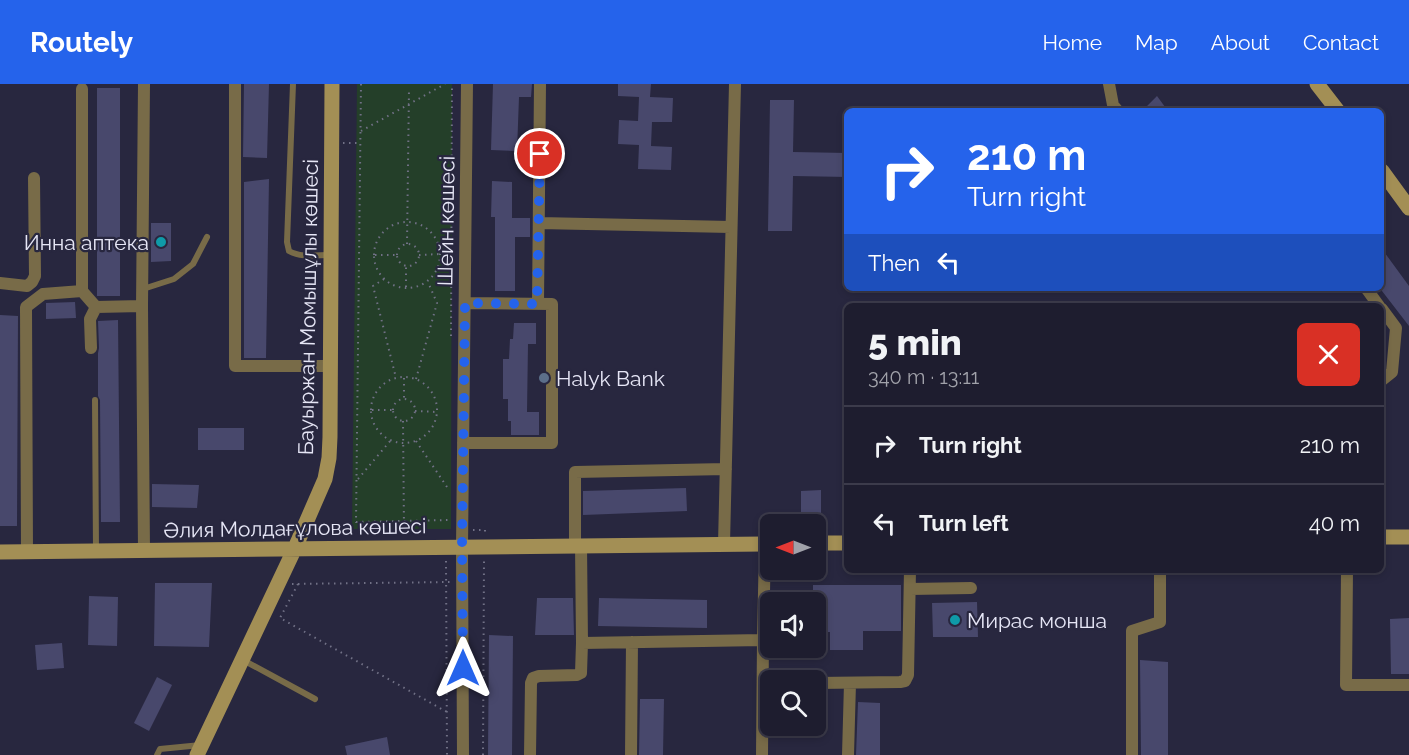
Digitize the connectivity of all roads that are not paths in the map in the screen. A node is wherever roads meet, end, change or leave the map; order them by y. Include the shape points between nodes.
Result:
1 (144, 84) edge
2 (235, 84) edge
3 (293, 84) edge
4 (332, 84) edge
5 (467, 84) edge
6 (540, 84) edge
7 (735, 84) edge
8 (1109, 84) edge
9 (1317, 84) edge
10 (82, 89) dead end
11 (1116, 108) edge
12 (1332, 108) edge
13 (1384, 174) edge
14 (34, 178) dead end
15 (1409, 208) edge
16 (539, 223) junction
17 (732, 227) junction
18 (207, 237) dead end
19 (331, 255) junction
20 (0, 283) edge
21 (142, 290) junction
22 (82, 291) junction
23 (465, 303) junction
24 (537, 304) junction
25 (142, 306) junction
26 (96, 307) junction
27 (1384, 313) edge
28 (91, 348) dead end
29 (330, 366) junction
30 (1384, 378) edge
31 (95, 400) dead end
32 (463, 443) junction
33 (726, 470) junction
34 (1384, 537) edge
35 (1409, 537) edge
36 (826, 543) edge
37 (844, 543) edge
38 (724, 544) junction
39 (760, 544) edge
40 (578, 545) junction
41 (462, 547) junction
42 (295, 549) junction
43 (96, 551) junction
44 (144, 551) junction
45 (0, 552) edge
46 (27, 552) junction
47 (910, 573) edge
48 (1160, 573) edge
49 (1347, 573) edge
50 (971, 588) dead end
51 (910, 589) junction
52 (760, 640) edge
53 (632, 642) junction
54 (582, 643) junction
55 (242, 660) junction
56 (826, 683) edge
57 (850, 683) junction
58 (1409, 685) edge
59 (315, 699) dead end
60 (763, 736) edge
61 (199, 750) edge
62 (157, 755) edge
63 (463, 755) edge
64 (530, 755) edge
65 (631, 755) edge
66 (762, 755) edge
67 (848, 755) edge
68 (1132, 755) edge

1 - 21 street
2 - 29 street via 235,366
3 - 19 lane via 287,242 289,250 301,256
4 - 19 street, Бауыржан Момышұлы көшесі
5 - 23 street, Шейн көшесі
6 - 16 street
7 - 17 street
8 - 11 street
9 - 12 street
10 - 22 street
13 - 15 street
14 - 20 street via 35,276 27,286
16 - 17 street
16 - 24 street
17 - 33 street
18 - 21 lane via 193,264 174,279
19 - 29 street, Бауыржан Момышұлы көшесі
21 - 25 street
22 - 26 street
22 - 46 street via 43,294 26,307
23 - 24 street
23 - 32 street, Шейн көшесі
24 - 32 street via 552,304 552,443
25 - 26 street
25 - 44 street
26 - 28 street via 90,319
27 - 30 street via 1396,328 1392,372
29 - 42 street, Бауыржан Момышұлы көшесі via 325,478
31 - 43 lane
32 - 41 street, Шейн көшесі
33 - 38 street
33 - 40 street via 575,472
34 - 35 street
36 - 37 street
38 - 39 street, Әлия Молдағұлова көшесі
38 - 40 street, Әлия Молдағұлова көшесі
40 - 41 street, Әлия Молдағұлова көшесі
40 - 54 street
41 - 42 street, Әлия Молдағұлова көшесі
41 - 63 street, Шейн көшесі
42 - 44 street, Әлия Молдағұлова көшесі
42 - 55 street, Бауыржан Момышұлы көшесі
43 - 44 street, Әлия Молдағұлова көшесі
43 - 46 street, Әлия Молдағұлова көшесі
45 - 46 street, Әлия Молдағұлова көшесі
47 - 51 street
48 - 68 street via 1160,622 1132,631
49 - 58 street via 1346,685
50 - 51 street
51 - 57 street via 905,681
52 - 53 street
53 - 54 street
53 - 65 street
54 - 64 street via 581,673 533,678
55 - 59 lane
55 - 61 street, Бауыржан Момышұлы көшесі
56 - 57 street
57 - 67 street
60 - 66 street
61 - 62 lane via 160,749

